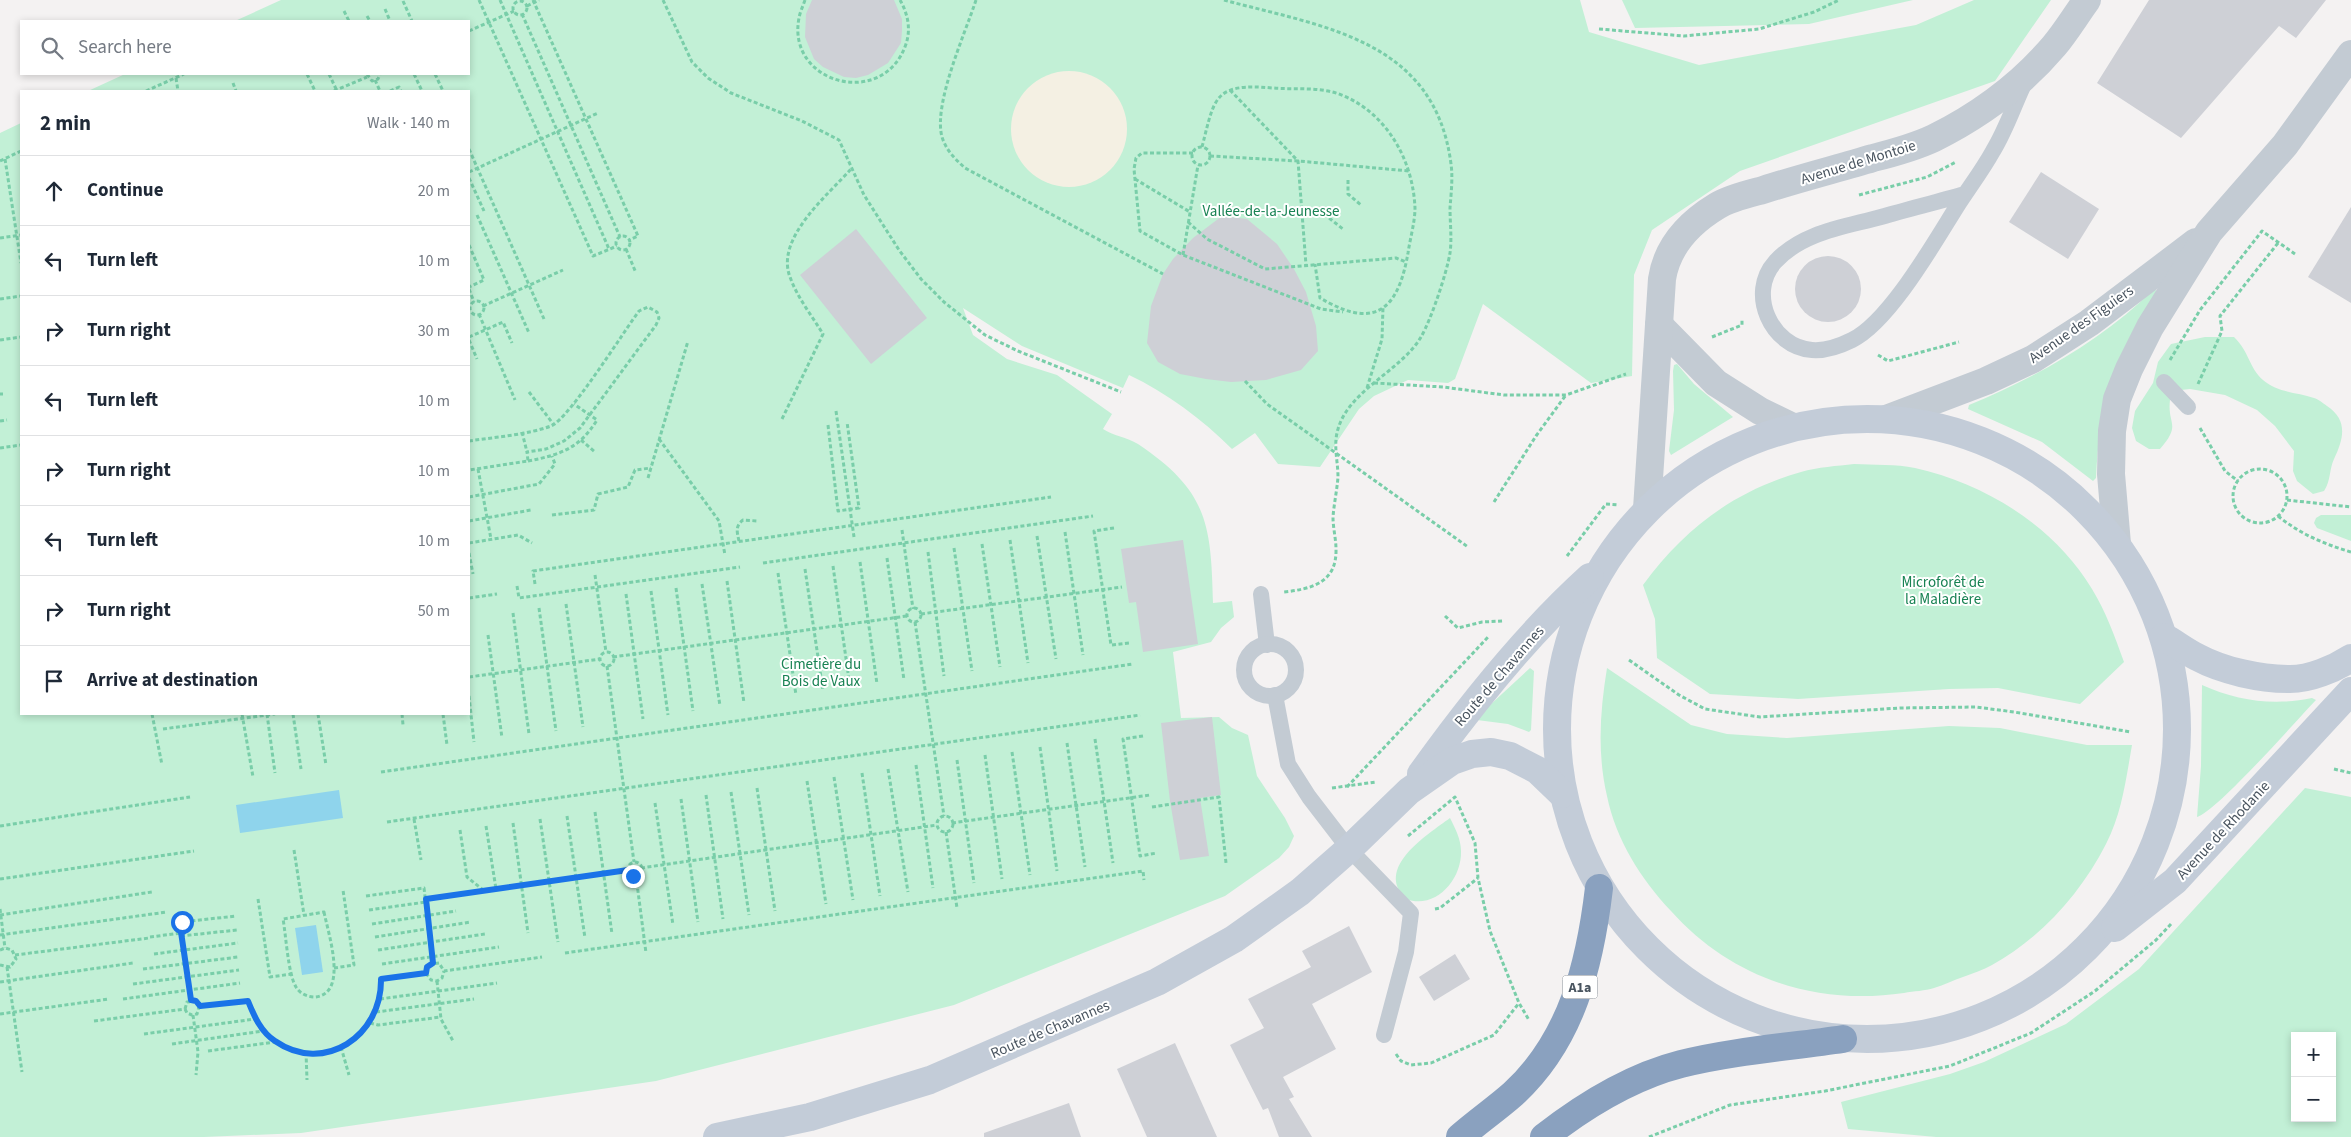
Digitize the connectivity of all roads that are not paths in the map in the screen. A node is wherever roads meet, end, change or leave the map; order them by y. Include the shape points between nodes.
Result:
1 (2087, 0) edge
2 (2351, 54) edge
3 (2029, 74) junction
4 (1965, 194) junction
5 (2209, 232) junction
6 (1659, 325) junction
7 (2164, 382) dead end
8 (2188, 407) road end
9 (1886, 419) junction
10 (1793, 427) junction
11 (1647, 509) junction
12 (2117, 544) junction
13 (1598, 569) junction
14 (1261, 594) dead end
15 (2164, 636) junction
16 (1267, 644) junction
17 (2351, 658) edge
18 (2351, 691) edge
19 (1275, 695) junction
20 (1409, 791) junction
21 (1562, 794) junction
22 (1349, 849) junction
23 (1599, 888) junction
24 (2080, 954) junction
25 (1384, 1035) road end
26 (1843, 1039) junction
27 (717, 1137) edge
28 (1460, 1137) edge
29 (1544, 1137) edge

1 - 3 street, Avenue de Montoie via 2055,45
2 - 5 street, Avenue des Figuiers via 2285,145
3 - 4 lane via 1994,150
3 - 6 street, Avenue de Montoie via 2000,98 1933,138 1740,197 1719,205 1698,219 1681,235 1664,267
4 - 4 lane via 1916,272 1872,324 1853,339 1830,348 1811,350 1790,342 1774,330 1765,313 1765,281 1774,263 1792,247 1818,234
5 - 9 street, Avenue des Figuiers via 2089,323 2033,360
5 - 12 street, Avenue des Figuiers via 2150,327 2117,399 2112,457
6 - 10 street via 1716,383
6 - 11 street, Avenue de Montoie
7 - 8 lane
9 - 10 main road via 1838,419
9 - 12 main road via 1945,428 1996,446 2030,464 2071,494
10 - 11 main road via 1725,453 1677,484
11 - 13 main road
12 - 15 main road via 2152,606
13 - 20 main road, Route de Chavannes via 1573,592 1466,711
13 - 21 main road via 1569,642 1560,686 1556,734
14 - 16 lane
15 - 17 main road via 2204,660 2256,675 2291,679 2319,673
15 - 24 main road via 2178,715 2175,770 2165,817 2147,862 2120,910
16 - 19 lane via 1283,648 1294,660 1292,682 1282,693
16 - 19 lane via 1259,646 1247,658 1244,675 1247,683 1259,694
18 - 24 main road, Avenue de Rhodanie via 2175,881
19 - 22 lane via 1288,764
20 - 21 main road, Route de Chavannes via 1452,761 1491,752 1525,762
20 - 22 main road, Route de Chavannes
21 - 23 main road via 1583,858
22 - 25 lane via 1411,913 1406,952
22 - 27 main road, Route de Chavannes via 1300,892 1234,938 1157,982 930,1080 810,1117
23 - 26 main road via 1634,936 1678,976 1728,1008 1784,1029
23 - 28 highway, A1a via 1585,970 1557,1041 1514,1093
24 - 26 main road via 2040,987 1994,1012 1954,1027 1894,1039
26 - 29 highway via 1707,1059 1662,1070 1592,1102

